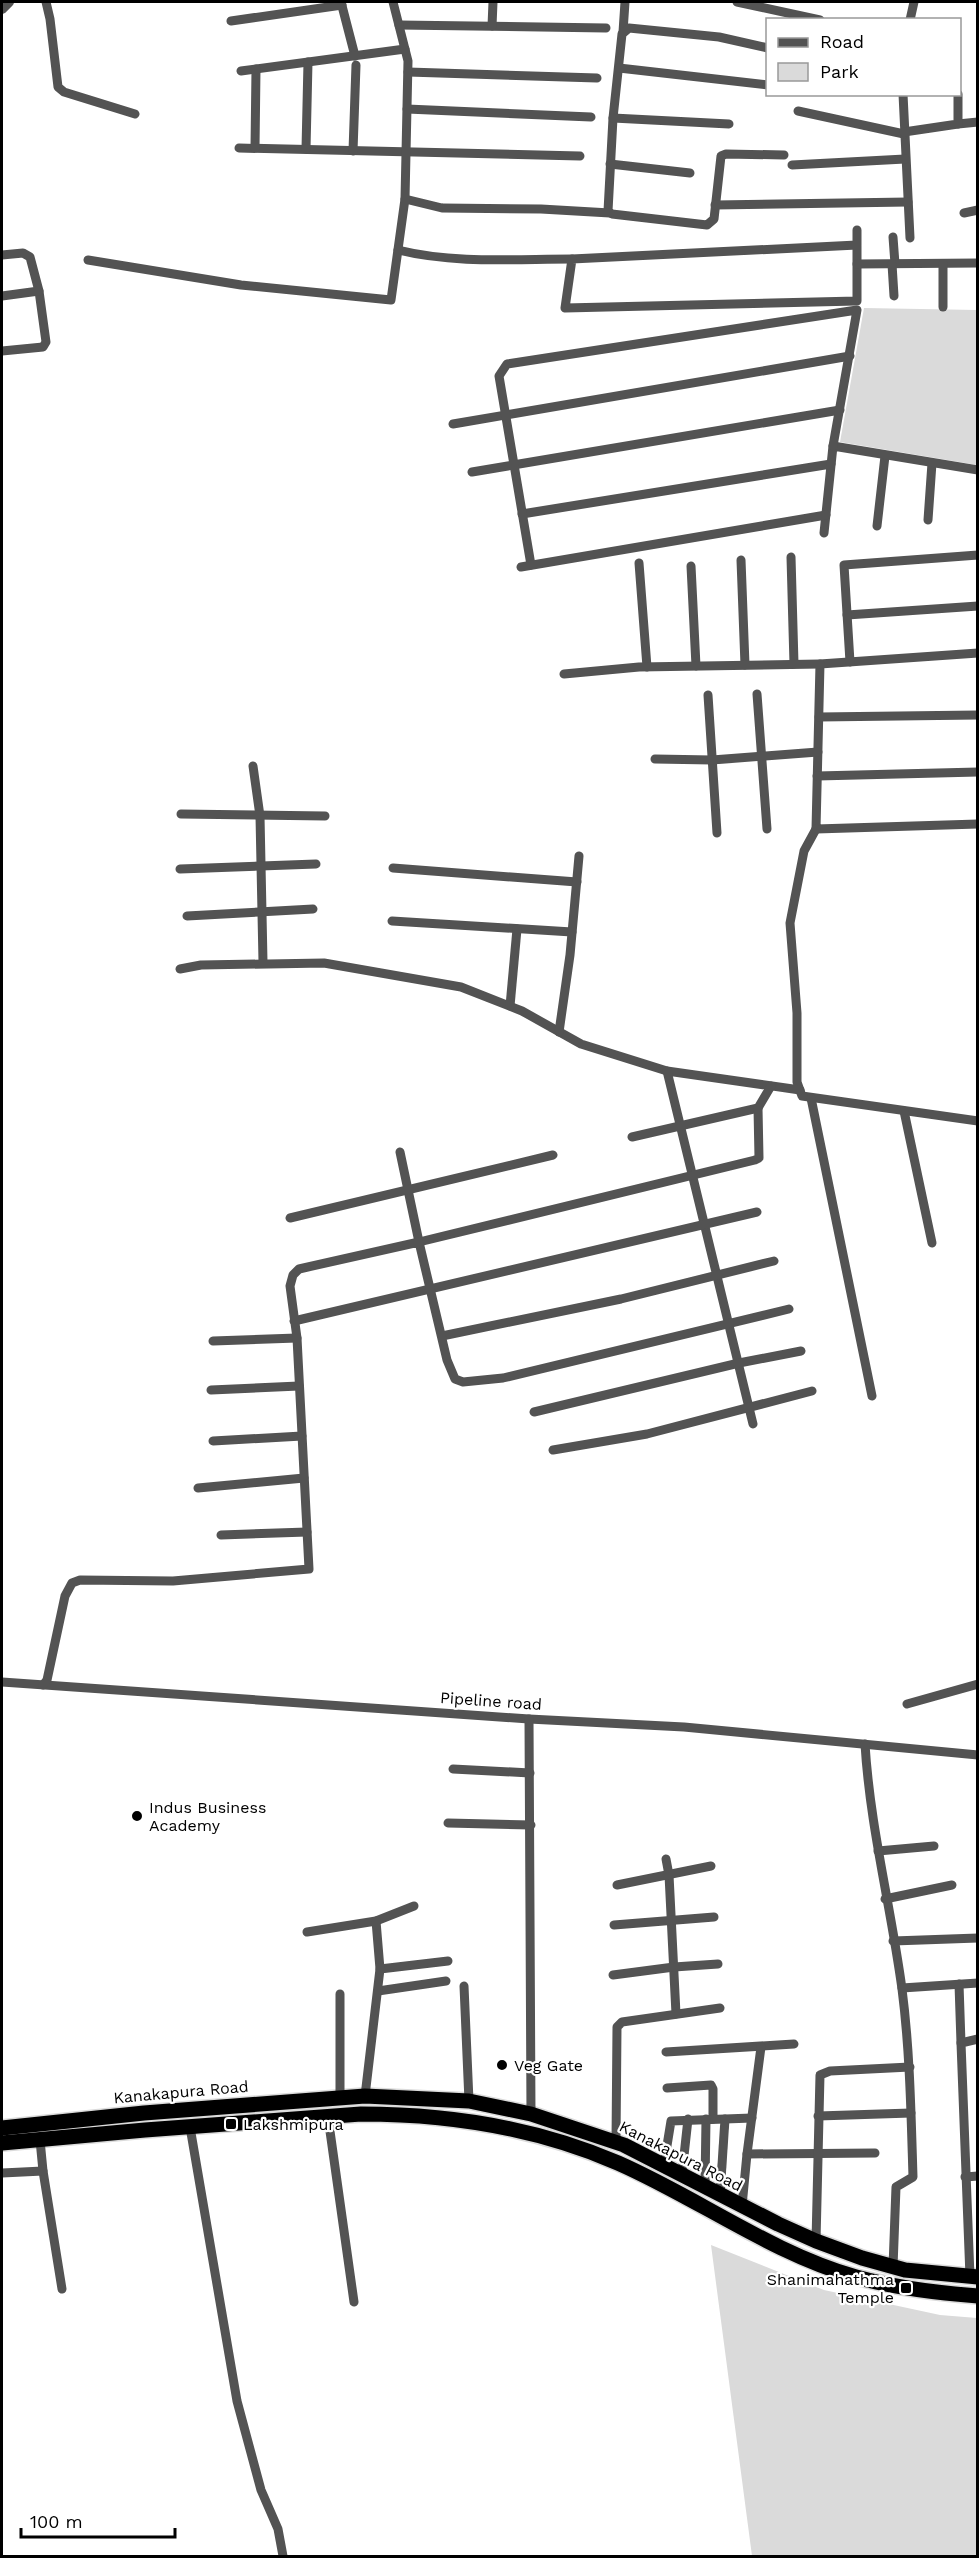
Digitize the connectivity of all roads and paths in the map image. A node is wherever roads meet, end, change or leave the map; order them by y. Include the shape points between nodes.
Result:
1 (9, 2) edge
2 (46, 2) edge
3 (393, 2) edge
4 (493, 2) edge
5 (625, 2) edge
6 (737, 2) edge
7 (914, 2) edge
8 (341, 3) edge
9 (2, 9) edge
10 (811, 18) edge
11 (910, 18) edge
12 (231, 21) dead end
13 (399, 25) junction
14 (492, 26) junction
15 (606, 28) dead end
16 (623, 32) junction
17 (766, 48) edge
18 (405, 49) junction
19 (356, 60) junction
20 (308, 62) junction
21 (619, 68) junction
22 (256, 69) junction
23 (241, 71) dead end
24 (408, 72) junction
25 (597, 78) dead end
26 (766, 85) edge
27 (903, 96) edge
28 (958, 96) edge
29 (407, 109) junction
30 (798, 111) dead end
31 (135, 114) dead end
32 (591, 117) dead end
33 (613, 118) junction
34 (978, 122) edge
35 (729, 124) dead end
36 (958, 124) junction
37 (904, 133) junction
38 (239, 148) dead end
39 (255, 148) junction
40 (306, 149) junction
41 (352, 151) junction
42 (406, 152) junction
43 (784, 155) dead end
44 (580, 156) dead end
45 (905, 159) junction
46 (610, 164) junction
47 (792, 165) dead end
48 (690, 173) dead end
49 (405, 199) junction
50 (908, 202) junction
51 (715, 205) junction
52 (978, 210) edge
53 (610, 213) junction
54 (964, 213) dead end
55 (857, 230) dead end
56 (893, 237) dead end
57 (910, 238) dead end
58 (857, 245) junction
59 (398, 250) junction
60 (2, 255) edge
61 (572, 259) junction
62 (88, 260) dead end
63 (978, 263) edge
64 (857, 264) junction
65 (893, 264) junction
66 (943, 264) junction
67 (39, 291) junction
68 (2, 296) edge
69 (894, 296) dead end
70 (944, 307) dead end
71 (2, 351) edge
72 (850, 356) junction
73 (840, 410) junction
74 (506, 416) junction
75 (453, 424) dead end
76 (833, 446) junction
77 (885, 456) junction
78 (932, 463) junction
79 (831, 464) junction
80 (514, 465) junction
81 (978, 470) edge
82 (472, 472) dead end
83 (522, 514) junction
84 (826, 515) junction
85 (928, 520) dead end
86 (877, 526) dead end
87 (824, 533) dead end
88 (978, 555) edge
89 (791, 558) dead end
90 (741, 560) dead end
91 (639, 563) dead end
92 (692, 566) dead end
93 (978, 606) edge
94 (847, 615) junction
95 (978, 653) edge
96 (850, 662) junction
97 (820, 663) junction
98 (794, 664) junction
99 (745, 665) junction
100 (696, 666) junction
101 (646, 667) junction
102 (564, 674) dead end
103 (757, 694) dead end
104 (708, 695) dead end
105 (978, 715) edge
106 (819, 717) junction
107 (818, 752) junction
108 (762, 756) junction
109 (655, 759) dead end
110 (712, 760) junction
111 (253, 766) dead end
112 (978, 772) edge
113 (817, 776) junction
114 (181, 814) dead end
115 (260, 816) junction
116 (325, 816) dead end
117 (978, 824) edge
118 (767, 829) dead end
119 (816, 829) junction
120 (717, 833) dead end
121 (579, 856) dead end
122 (316, 864) dead end
123 (260, 867) junction
124 (180, 868) dead end
125 (393, 868) dead end
126 (577, 882) junction
127 (313, 909) dead end
128 (260, 912) junction
129 (187, 916) dead end
130 (392, 921) dead end
131 (517, 929) junction
132 (572, 932) junction
133 (263, 962) junction
134 (180, 969) dead end
135 (510, 1006) junction
136 (559, 1032) junction
137 (668, 1071) junction
138 (771, 1086) junction
139 (800, 1090) junction
140 (811, 1098) junction
141 (758, 1108) junction
142 (904, 1111) junction
143 (978, 1121) edge
144 (681, 1127) junction
145 (632, 1137) dead end
146 (400, 1152) dead end
147 (553, 1155) dead end
148 (693, 1175) junction
149 (408, 1190) junction
150 (757, 1212) dead end
151 (290, 1218) dead end
152 (705, 1223) junction
153 (419, 1242) junction
154 (932, 1243) dead end
155 (774, 1261) dead end
156 (718, 1275) junction
157 (432, 1289) junction
158 (789, 1309) dead end
159 (294, 1321) junction
160 (730, 1324) junction
161 (442, 1336) junction
162 (297, 1338) junction
163 (213, 1341) dead end
164 (801, 1351) dead end
165 (739, 1362) junction
166 (299, 1386) junction
167 (212, 1390) dead end
168 (812, 1391) dead end
169 (872, 1396) dead end
170 (750, 1409) junction
171 (534, 1412) dead end
172 (753, 1424) dead end
173 (302, 1436) junction
174 (213, 1441) dead end
175 (553, 1450) dead end
176 (304, 1478) junction
177 (198, 1488) dead end
178 (307, 1532) junction
179 (220, 1535) dead end
180 (2, 1682) edge
181 (978, 1684) edge
182 (43, 1685) junction
183 (907, 1704) dead end
184 (529, 1719) junction
185 (865, 1744) junction
186 (978, 1755) edge
187 (453, 1769) dead end
188 (530, 1773) junction
189 (448, 1823) dead end
190 (531, 1825) junction
191 (934, 1846) dead end
192 (878, 1851) junction
193 (666, 1859) dead end
194 (711, 1866) dead end
195 (669, 1875) junction
196 (617, 1885) dead end
197 (952, 1885) dead end
198 (885, 1899) junction
199 (414, 1906) dead end
200 (714, 1917) dead end
201 (671, 1919) junction
202 (376, 1921) junction
203 (614, 1925) dead end
204 (307, 1932) dead end
205 (978, 1938) edge
206 (893, 1941) junction
207 (448, 1961) dead end
208 (718, 1964) dead end
209 (674, 1967) junction
210 (380, 1969) junction
211 (612, 1975) dead end
212 (446, 1981) dead end
213 (978, 1983) edge
214 (958, 1984) junction
215 (465, 1986) dead end
216 (902, 1988) junction
217 (378, 1991) junction
218 (340, 1994) dead end
219 (720, 2008) dead end
220 (676, 2014) junction
221 (978, 2039) edge
222 (961, 2043) junction
223 (794, 2044) dead end
224 (762, 2047) junction
225 (666, 2052) dead end
226 (910, 2067) junction
227 (667, 2088) dead end
228 (365, 2096) junction
229 (340, 2098) junction
230 (469, 2101) junction
231 (911, 2113) junction
232 (531, 2114) junction
233 (818, 2116) junction
234 (328, 2117) junction
235 (752, 2118) junction
236 (688, 2119) junction
237 (709, 2119) junction
238 (725, 2119) junction
239 (190, 2127) junction
240 (2, 2128) edge
241 (40, 2140) junction
242 (616, 2142) junction
243 (2, 2144) edge
244 (874, 2153) dead end
245 (747, 2154) junction
246 (818, 2154) junction
247 (664, 2164) junction
248 (43, 2171) junction
249 (2, 2173) edge
250 (682, 2174) junction
251 (978, 2176) edge
252 (965, 2177) junction
253 (705, 2186) junction
254 (720, 2195) junction
255 (742, 2206) junction
256 (966, 2211) junction
257 (978, 2211) edge
258 (778, 2224) junction
259 (816, 2241) junction
260 (771, 2242) junction
261 (893, 2267) junction
262 (974, 2277) edge
263 (62, 2289) dead end
264 (978, 2296) edge
265 (354, 2302) dead end
266 (283, 2556) edge

1 - 9 street
2 - 31 street via 58,87
3 - 13 street
4 - 14 street
5 - 16 street
6 - 10 street
7 - 11 street
8 - 12 street
8 - 19 street
13 - 14 street
13 - 18 street
14 - 15 street
16 - 17 street via 629,28 716,37
16 - 21 street
18 - 19 street
18 - 24 street
19 - 20 street
19 - 41 street
20 - 22 street
20 - 40 street
21 - 26 street
21 - 33 street
22 - 23 street
22 - 39 street
24 - 25 street
24 - 29 street
27 - 37 street
28 - 36 street
29 - 32 street
29 - 42 street
30 - 37 street
33 - 35 street
33 - 46 street
34 - 36 street
36 - 37 street
37 - 45 street
38 - 39 street
39 - 40 street
40 - 41 street
41 - 42 street
42 - 44 street
42 - 49 street
43 - 51 street via 723,154
45 - 47 street
45 - 50 street
46 - 48 street
46 - 53 street
49 - 53 street via 442,208
49 - 59 street
50 - 51 street
50 - 57 street
51 - 53 street via 714,221 704,226
52 - 54 street
55 - 58 street
56 - 65 street
58 - 61 street
58 - 64 street
59 - 61 street via 471,260
59 - 62 street via 389,300 241,285
60 - 67 street via 30,256
61 - 64 street via 565,308 857,301
63 - 66 street
64 - 65 street
65 - 66 street
65 - 69 street
66 - 70 street
67 - 68 street
67 - 71 street via 46,342 43,347
72 - 73 street
72 - 74 street
72 - 74 street via 857,310 507,364 499,376
73 - 76 street
73 - 80 street
74 - 75 street
74 - 80 street
76 - 77 street
76 - 79 street
77 - 78 street
77 - 86 street
78 - 81 street
78 - 85 street
79 - 83 street
79 - 84 street
80 - 82 street
80 - 83 street
83 - 84 street via 526,566
84 - 87 street
88 - 94 street via 844,565
89 - 98 street
90 - 99 street
91 - 101 street
92 - 100 street
93 - 94 street
94 - 96 street
95 - 96 street
96 - 97 street
97 - 98 street
97 - 106 street
98 - 99 street
99 - 100 street
100 - 101 street
101 - 102 street
103 - 108 street
104 - 110 street
105 - 106 street
106 - 107 street
107 - 108 street
107 - 113 street
108 - 110 street
108 - 118 street
109 - 110 street
110 - 120 street
111 - 115 street
112 - 113 street
113 - 119 street
114 - 115 street
115 - 116 street
115 - 123 street
117 - 119 street
119 - 139 street via 804,851 790,923
121 - 126 street
122 - 123 street
123 - 124 street
123 - 128 street
125 - 126 street
126 - 132 street
127 - 128 street
128 - 129 street
128 - 133 street
130 - 131 street
131 - 132 street
131 - 135 street
132 - 136 street
133 - 134 street via 201,964
133 - 135 street via 324,963 461,987
135 - 136 street
136 - 137 street via 581,1044
137 - 138 street
137 - 144 street
138 - 139 street
138 - 141 street
139 - 140 street via 802,1096
140 - 142 street
140 - 169 street
141 - 144 street
141 - 148 street via 759,1158
142 - 143 street
142 - 154 street
144 - 145 street
144 - 148 street
146 - 149 street
147 - 149 street
148 - 152 street
148 - 153 street
149 - 151 street
149 - 153 street
150 - 152 street
152 - 156 street
152 - 157 street
153 - 157 street
153 - 159 street via 299,1269 290,1286
155 - 156 street
156 - 160 street
156 - 161 street
157 - 159 street
157 - 161 street
158 - 160 street
159 - 162 street
160 - 161 street via 503,1378 463,1382 455,1379
160 - 165 street
162 - 163 street
162 - 166 street
164 - 165 street
165 - 170 street
165 - 171 street
166 - 167 street
166 - 173 street
168 - 170 street
170 - 172 street
170 - 175 street via 647,1434
173 - 174 street
173 - 176 street
176 - 177 street
176 - 178 street
178 - 179 street
178 - 182 street via 309,1569 173,1581 72,1583 65,1596
180 - 182 street, Pipeline road
181 - 183 street
182 - 184 street, Pipeline road
184 - 185 street, Pipeline road via 692,1728
184 - 188 street
185 - 186 street, Pipeline road
185 - 192 street
187 - 188 street
188 - 190 street
189 - 190 street
190 - 232 street
191 - 192 street
192 - 198 street
193 - 195 street
194 - 195 street
195 - 196 street
195 - 201 street
197 - 198 street
198 - 206 street
199 - 202 street
200 - 201 street
201 - 203 street
201 - 209 street
202 - 204 street
202 - 210 street
205 - 206 street
206 - 216 street
207 - 210 street
208 - 209 street
209 - 211 street
209 - 220 street
210 - 217 street
212 - 217 street
213 - 214 street
214 - 216 street
214 - 222 street
215 - 230 street
216 - 226 street
217 - 228 street
218 - 229 street
219 - 220 street
220 - 242 street via 617,2026
221 - 222 street
222 - 252 street
223 - 224 street
224 - 225 street
224 - 235 street
226 - 231 street
226 - 233 street via 820,2075
227 - 237 street via 711,2085
228 - 229 highway, Kanakapura Road
228 - 230 highway, Kanakapura Road
229 - 240 highway, Kanakapura Road
230 - 232 highway, Kanakapura Road
231 - 233 street
231 - 261 street via 913,2177 896,2187
232 - 242 highway, Kanakapura Road
233 - 246 street
234 - 239 highway, Kanakapura Road
234 - 260 highway, Kanakapura Road via 394,2114 470,2121 535,2134 618,2163
234 - 265 street
235 - 238 street
235 - 245 street
236 - 237 street
236 - 247 street via 670,2121
236 - 250 street
237 - 238 street
237 - 253 street
238 - 254 street
239 - 241 highway, Kanakapura Road
239 - 266 street via 237,2402
241 - 243 highway, Kanakapura Road
241 - 248 street
242 - 247 highway, Kanakapura Road
244 - 246 street
245 - 246 street
245 - 255 street
246 - 259 street
247 - 250 highway, Kanakapura Road
248 - 249 street
248 - 263 street
250 - 253 highway, Kanakapura Road
251 - 252 street
252 - 256 street
253 - 254 highway, Kanakapura Road
254 - 255 highway, Kanakapura Road
255 - 258 highway, Kanakapura Road
256 - 257 street
256 - 262 street
258 - 259 highway, Kanakapura Road
258 - 260 highway
259 - 261 highway, Kanakapura Road
260 - 264 highway, Kanakapura Road via 855,2277 906,2288
261 - 262 highway, Kanakapura Road

